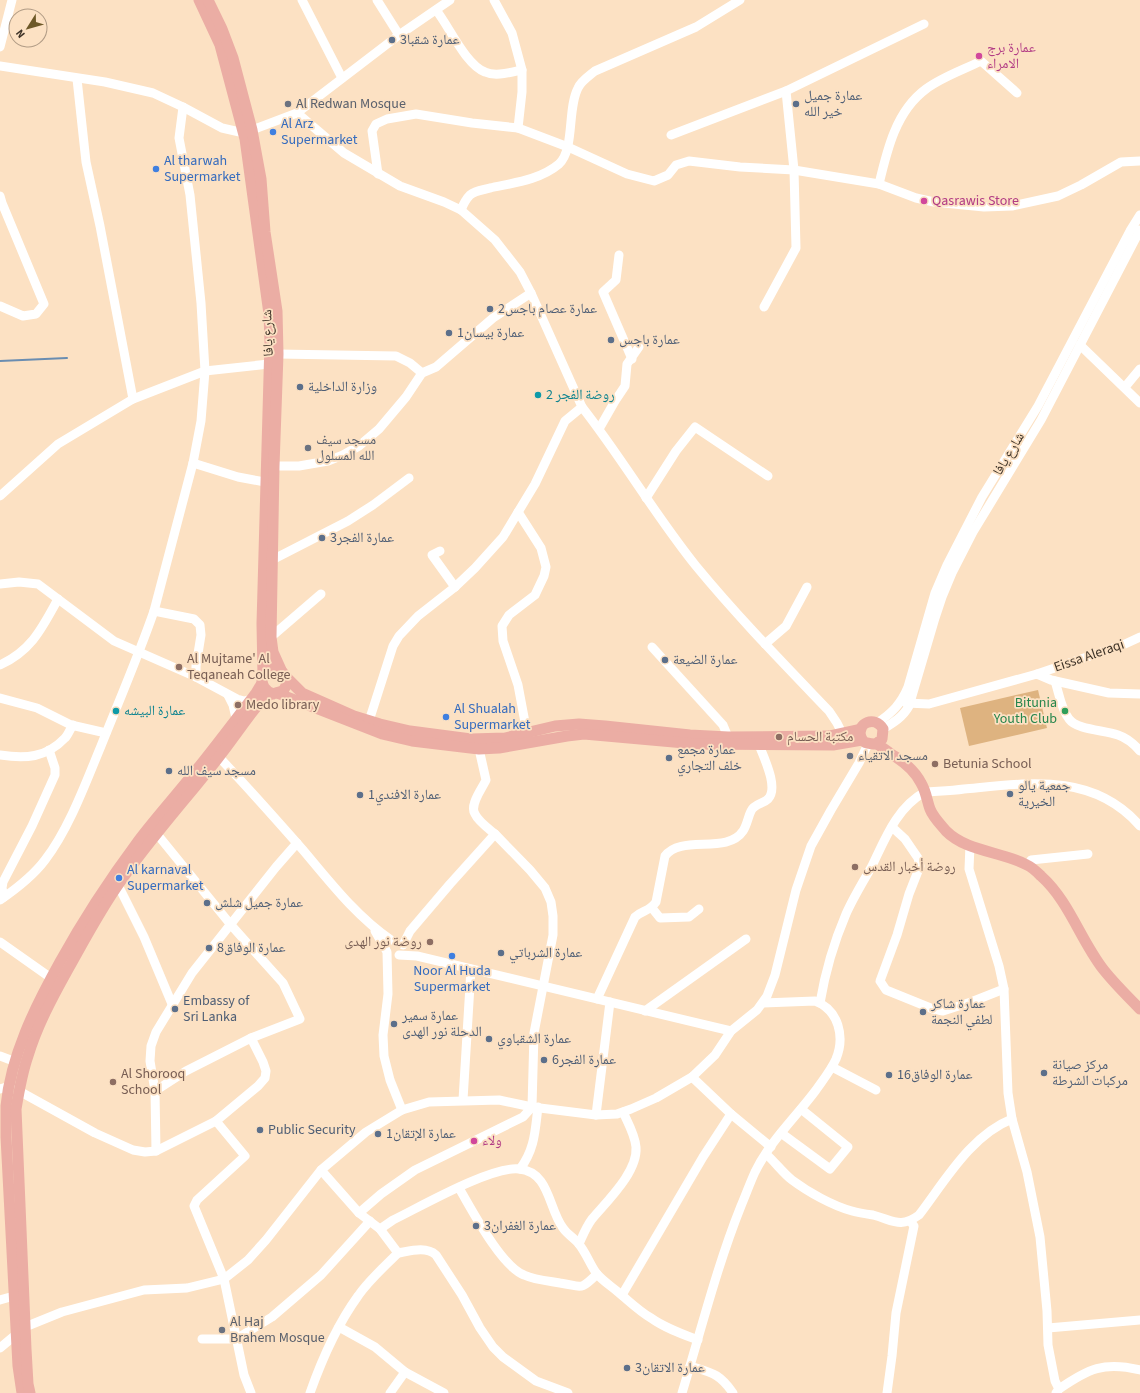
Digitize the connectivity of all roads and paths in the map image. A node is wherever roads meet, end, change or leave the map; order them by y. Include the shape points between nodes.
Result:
1 (12, 0) edge
2 (199, 0) edge
3 (208, 0) edge
4 (302, 0) edge
5 (377, 0) edge
6 (450, 0) edge
7 (494, 0) edge
8 (740, 0) edge
9 (436, 10) junction
10 (924, 24) dead end
11 (399, 35) junction
12 (0, 47) edge
13 (0, 66) edge
14 (522, 70) junction
15 (342, 78) junction
16 (77, 79) junction
17 (786, 91) junction
18 (1017, 92) dead end
19 (183, 107) junction
20 (297, 113) junction
21 (518, 128) junction
22 (248, 132) junction
23 (671, 135) dead end
24 (568, 147) junction
25 (1140, 160) edge
26 (794, 170) junction
27 (378, 174) junction
28 (879, 184) junction
29 (0, 196) edge
30 (461, 210) junction
31 (1140, 215) edge
32 (1140, 230) edge
33 (620, 255) dead end
34 (531, 293) junction
35 (0, 306) edge
36 (764, 307) dead end
37 (1080, 345) junction
38 (639, 346) dead end
39 (278, 354) junction
40 (632, 359) junction
41 (269, 364) junction
42 (1140, 369) edge
43 (205, 372) junction
44 (422, 374) junction
45 (1125, 387) junction
46 (134, 399) junction
47 (1140, 403) edge
48 (582, 407) junction
49 (599, 429) junction
50 (193, 463) junction
51 (274, 466) junction
52 (768, 476) dead end
53 (409, 478) dead end
54 (265, 482) junction
55 (0, 496) edge
56 (646, 498) junction
57 (518, 512) junction
58 (440, 551) dead end
59 (272, 560) junction
60 (0, 584) edge
61 (455, 587) junction
62 (807, 587) dead end
63 (321, 594) dead end
64 (58, 599) junction
65 (154, 611) junction
66 (271, 637) junction
67 (1140, 637) edge
68 (765, 644) junction
69 (652, 646) dead end
70 (140, 652) junction
71 (0, 665) edge
72 (284, 674) junction
73 (1037, 674) junction
74 (196, 677) junction
75 (262, 679) junction
76 (1055, 681) junction
77 (275, 693) junction
78 (1140, 694) edge
79 (228, 695) junction
80 (0, 698) edge
81 (252, 699) junction
82 (900, 702) junction
83 (910, 703) junction
84 (236, 718) junction
85 (369, 721) junction
86 (73, 725) junction
87 (106, 733) junction
88 (527, 733) junction
89 (842, 733) junction
90 (873, 735) junction
91 (728, 737) junction
92 (759, 745) junction
93 (479, 749) junction
94 (49, 750) junction
95 (1140, 751) edge
96 (215, 753) junction
97 (0, 755) edge
98 (925, 792) junction
99 (1140, 826) edge
100 (892, 827) junction
101 (156, 834) junction
102 (494, 834) junction
103 (297, 843) junction
104 (970, 845) junction
105 (1088, 854) dead end
106 (1028, 865) junction
107 (118, 885) junction
108 (2, 899) edge
109 (652, 908) junction
110 (699, 909) dead end
111 (370, 923) junction
112 (231, 925) junction
113 (410, 931) junction
114 (392, 939) junction
115 (746, 939) dead end
116 (0, 942) edge
117 (386, 951) junction
118 (401, 951) junction
119 (471, 969) junction
120 (388, 974) junction
121 (51, 978) junction
122 (543, 987) junction
123 (1004, 989) junction
124 (597, 999) junction
125 (610, 1002) junction
126 (763, 1003) junction
127 (820, 1003) junction
128 (172, 1004) junction
129 (1140, 1009) edge
130 (645, 1011) junction
131 (731, 1031) junction
132 (251, 1038) junction
133 (0, 1056) edge
134 (16, 1062) junction
135 (832, 1067) junction
136 (692, 1077) junction
137 (10, 1089) edge
138 (876, 1090) dead end
139 (154, 1091) junction
140 (463, 1100) junction
141 (535, 1107) junction
142 (801, 1109) junction
143 (402, 1110) junction
144 (623, 1112) junction
145 (596, 1114) junction
146 (731, 1114) junction
147 (1012, 1119) junction
148 (216, 1121) junction
149 (781, 1133) junction
150 (156, 1151) junction
151 (768, 1151) junction
152 (520, 1169) junction
153 (321, 1170) junction
154 (459, 1188) junction
155 (359, 1213) junction
156 (370, 1221) junction
157 (910, 1221) junction
158 (380, 1229) junction
159 (579, 1244) junction
160 (398, 1253) junction
161 (597, 1274) junction
162 (224, 1279) junction
163 (622, 1295) junction
164 (14, 1296) junction
165 (0, 1300) edge
166 (1140, 1320) edge
167 (25, 1327) junction
168 (339, 1327) junction
169 (1048, 1328) junction
170 (16, 1334) junction
171 (202, 1339) dead end
172 (236, 1339) junction
173 (698, 1340) junction
174 (0, 1348) edge
175 (690, 1366) junction
176 (1140, 1370) edge
177 (405, 1372) junction
178 (1057, 1391) edge
179 (22, 1393) edge
180 (30, 1393) edge
181 (251, 1393) edge
182 (310, 1393) edge
183 (390, 1393) edge
184 (444, 1393) edge
185 (568, 1393) edge
186 (682, 1393) edge
187 (733, 1393) edge
188 (887, 1393) edge

1 - 12 street
2 - 22 main road, شارع يافا via 220,45
3 - 22 main road, شارع يافا via 233,58
4 - 15 street
5 - 11 street
6 - 9 street
7 - 14 street via 512,33
8 - 24 street via 696,27 595,71 584,80 578,87 572,103
9 - 11 street
9 - 14 street via 474,65 486,72 498,74
10 - 17 street
11 - 15 street
13 - 16 street
14 - 21 street
15 - 20 street
16 - 19 street via 105,82 154,94
16 - 46 street via 86,162
17 - 23 street
17 - 26 street
18 - 28 street via 981,61 927,88 903,114 894,132
19 - 22 street via 222,128
19 - 43 street via 179,138 190,195
20 - 22 street
20 - 27 street via 344,153
21 - 24 street
21 - 27 street via 416,114 387,119 376,124 372,131
22 - 39 main road, شارع يافا via 261,179 277,311
22 - 41 main road, شارع يافا via 269,314
24 - 26 street via 627,174 654,181 668,175 676,165 689,161
24 - 30 street via 559,163 546,172 475,192
25 - 28 street via 1121,162 1058,196 1012,206 984,207 934,202
26 - 28 street
26 - 36 street via 796,248
27 - 30 street via 400,186
29 - 35 street via 44,304 36,314 23,316
30 - 34 street via 495,240 520,272
31 - 82 street, شارع يافا via 1038,406 982,497 947,565 931,606 908,687
32 - 37 street
33 - 40 street via 616,280 603,292
34 - 44 street via 492,318 436,367
34 - 48 street
37 - 45 street
37 - 83 street via 1041,420 973,532 952,573 935,618
38 - 40 street
39 - 44 street via 396,356 410,363
39 - 51 main road, شارع يافا
40 - 49 street via 627,364 625,386
41 - 43 street
41 - 54 main road, شارع يافا
42 - 45 street
43 - 46 street
43 - 50 street via 201,421
44 - 51 street via 406,397 359,446 328,461 299,466
45 - 47 street
46 - 55 street via 58,444
48 - 49 street
48 - 57 street via 565,421 535,484
49 - 56 street
50 - 54 street via 238,477
50 - 65 street
51 - 59 main road, شارع يافا
52 - 56 street via 695,427 676,451
53 - 59 street via 348,521
54 - 75 main road, شارع يافا
56 - 68 street via 696,566
57 - 61 street via 503,537
57 - 88 street via 541,548 546,566 535,595 509,615 502,626 503,640 518,685
58 - 61 street via 432,555
59 - 66 main road, شارع يافا
60 - 64 street via 38,584
61 - 85 street via 418,616 399,636 393,646
62 - 68 street via 786,626
63 - 66 street
64 - 70 street via 114,642
64 - 71 street via 32,643 12,660
65 - 70 street
65 - 74 street via 194,619 200,625 202,635
66 - 72 main road, شارع يافا via 273,652
67 - 73 street, Eissa Aleraqi
68 - 89 street via 829,712
69 - 91 street via 723,725
70 - 74 street
70 - 87 street
72 - 75 main road via 273,669 266,672
72 - 77 main road via 286,685 284,689
72 - 85 main road via 302,693
73 - 76 street
73 - 83 street via 929,704
74 - 79 street
75 - 77 main road via 265,690
75 - 81 main road
76 - 78 street via 1109,693
76 - 95 street via 1064,709 1072,722 1119,735
77 - 93 main road via 382,734
77 - 96 main road via 256,706
79 - 81 street via 244,700
79 - 84 street
80 - 86 street via 37,708
81 - 84 main road
82 - 83 street
82 - 90 street, شارع يافا
83 - 90 street via 899,719
84 - 96 main road
85 - 88 main road via 410,731 471,739 505,738
86 - 87 street
86 - 94 street via 65,738
87 - 108 street via 56,845 30,877
88 - 91 main road via 555,726 579,724
89 - 90 main road
89 - 91 main road via 829,736
90 - 92 main road via 833,745
90 - 98 main road via 910,768
90 - 126 street via 811,846 796,890 776,975
92 - 93 main road via 696,744 584,734
92 - 109 street via 772,782 771,795 767,801 751,810 744,831 738,837 714,844 680,846 668,851 664,856 656,902
93 - 102 street via 486,780 473,808 475,814
94 - 97 street via 28,758
94 - 108 street via 55,775 3,882
96 - 101 main road
96 - 103 street
96 - 121 main road via 140,839 100,896
98 - 99 street via 1051,783 1075,787 1106,798
98 - 100 street via 909,804
98 - 104 main road via 930,810 947,832
100 - 123 street via 905,839 918,858 920,866 908,894 897,936 880,982 886,990 943,1011
100 - 127 street via 846,914 832,954
101 - 107 main road
101 - 112 street
102 - 113 street
102 - 122 street via 530,870 545,888 551,902 553,935
103 - 111 street via 335,888
103 - 112 street
104 - 106 main road
104 - 123 street via 969,869
105 - 106 street via 1032,860
106 - 129 main road via 1054,888 1103,968
107 - 128 street via 144,937
107 - 137 main road via 77,952 50,1003 28,1056
109 - 110 street via 660,918 689,917
109 - 124 street via 634,917
111 - 114 street
111 - 117 street
112 - 128 street via 192,973
112 - 132 street via 283,983 300,1019
113 - 114 street
113 - 118 street
114 - 117 street via 387,944
114 - 118 street via 400,940
115 - 130 street
116 - 121 street
117 - 118 street via 391,956
117 - 120 street
118 - 119 street
118 - 120 street
119 - 122 street
119 - 140 street
120 - 143 street via 383,1035 384,1056
121 - 134 main road via 27,1028
122 - 124 street
122 - 141 street via 534,1033
123 - 147 street via 1008,1093
124 - 125 street
125 - 130 street
125 - 145 street
126 - 127 street
126 - 131 street
127 - 135 street via 834,1016 840,1033 836,1059
128 - 139 street via 151,1046
130 - 131 street
131 - 136 street via 715,1055
132 - 139 street via 186,1071
132 - 148 street via 263,1062 265,1078
133 - 134 street
134 - 137 main road
135 - 138 street
135 - 142 street
136 - 144 street via 656,1098
136 - 146 street
137 - 150 street via 134,1150
137 - 164 main road via 6,1107 6,1137
137 - 167 main road via 16,1109
139 - 150 street
140 - 141 street via 500,1100
140 - 143 street via 429,1102
141 - 145 street
141 - 152 street via 534,1143
141 - 155 street via 523,1118 415,1170
142 - 149 street
142 - 149 street via 848,1147 830,1169
143 - 153 street via 366,1132
144 - 145 street
144 - 159 street via 636,1147 633,1162 629,1173 591,1220
146 - 151 street
146 - 163 street
147 - 157 street via 1000,1124 975,1142 919,1215
147 - 169 street via 1027,1172 1040,1237
148 - 150 street
148 - 162 street via 245,1156 197,1200 194,1206
149 - 151 street
151 - 157 street via 791,1180 828,1201 852,1211 900,1223
151 - 173 street via 755,1171 722,1257
152 - 154 street via 487,1175
152 - 159 street via 533,1173 541,1180 563,1228
153 - 155 street
153 - 162 street via 266,1240 248,1260
154 - 158 street
154 - 161 street via 500,1254 512,1268 523,1275 579,1287 586,1286
155 - 156 street
156 - 158 street
156 - 172 street via 321,1275 272,1316
157 - 188 street via 914,1226 896,1313
158 - 160 street
159 - 161 street
160 - 168 street via 358,1295
160 - 185 street via 424,1250 436,1255 493,1347 536,1381
161 - 163 street
162 - 167 street via 187,1288 144,1290 62,1312
162 - 172 street
163 - 173 street via 652,1319
164 - 165 street
164 - 170 main road
166 - 169 street
167 - 170 street
167 - 180 main road
168 - 177 street via 375,1347
168 - 182 street
169 - 178 street via 1048,1346
170 - 174 street
170 - 179 main road
171 - 172 street
172 - 181 street
173 - 175 street
175 - 186 street
175 - 187 street via 721,1378
176 - 178 street via 1106,1367 1089,1370
177 - 183 street
177 - 184 street

